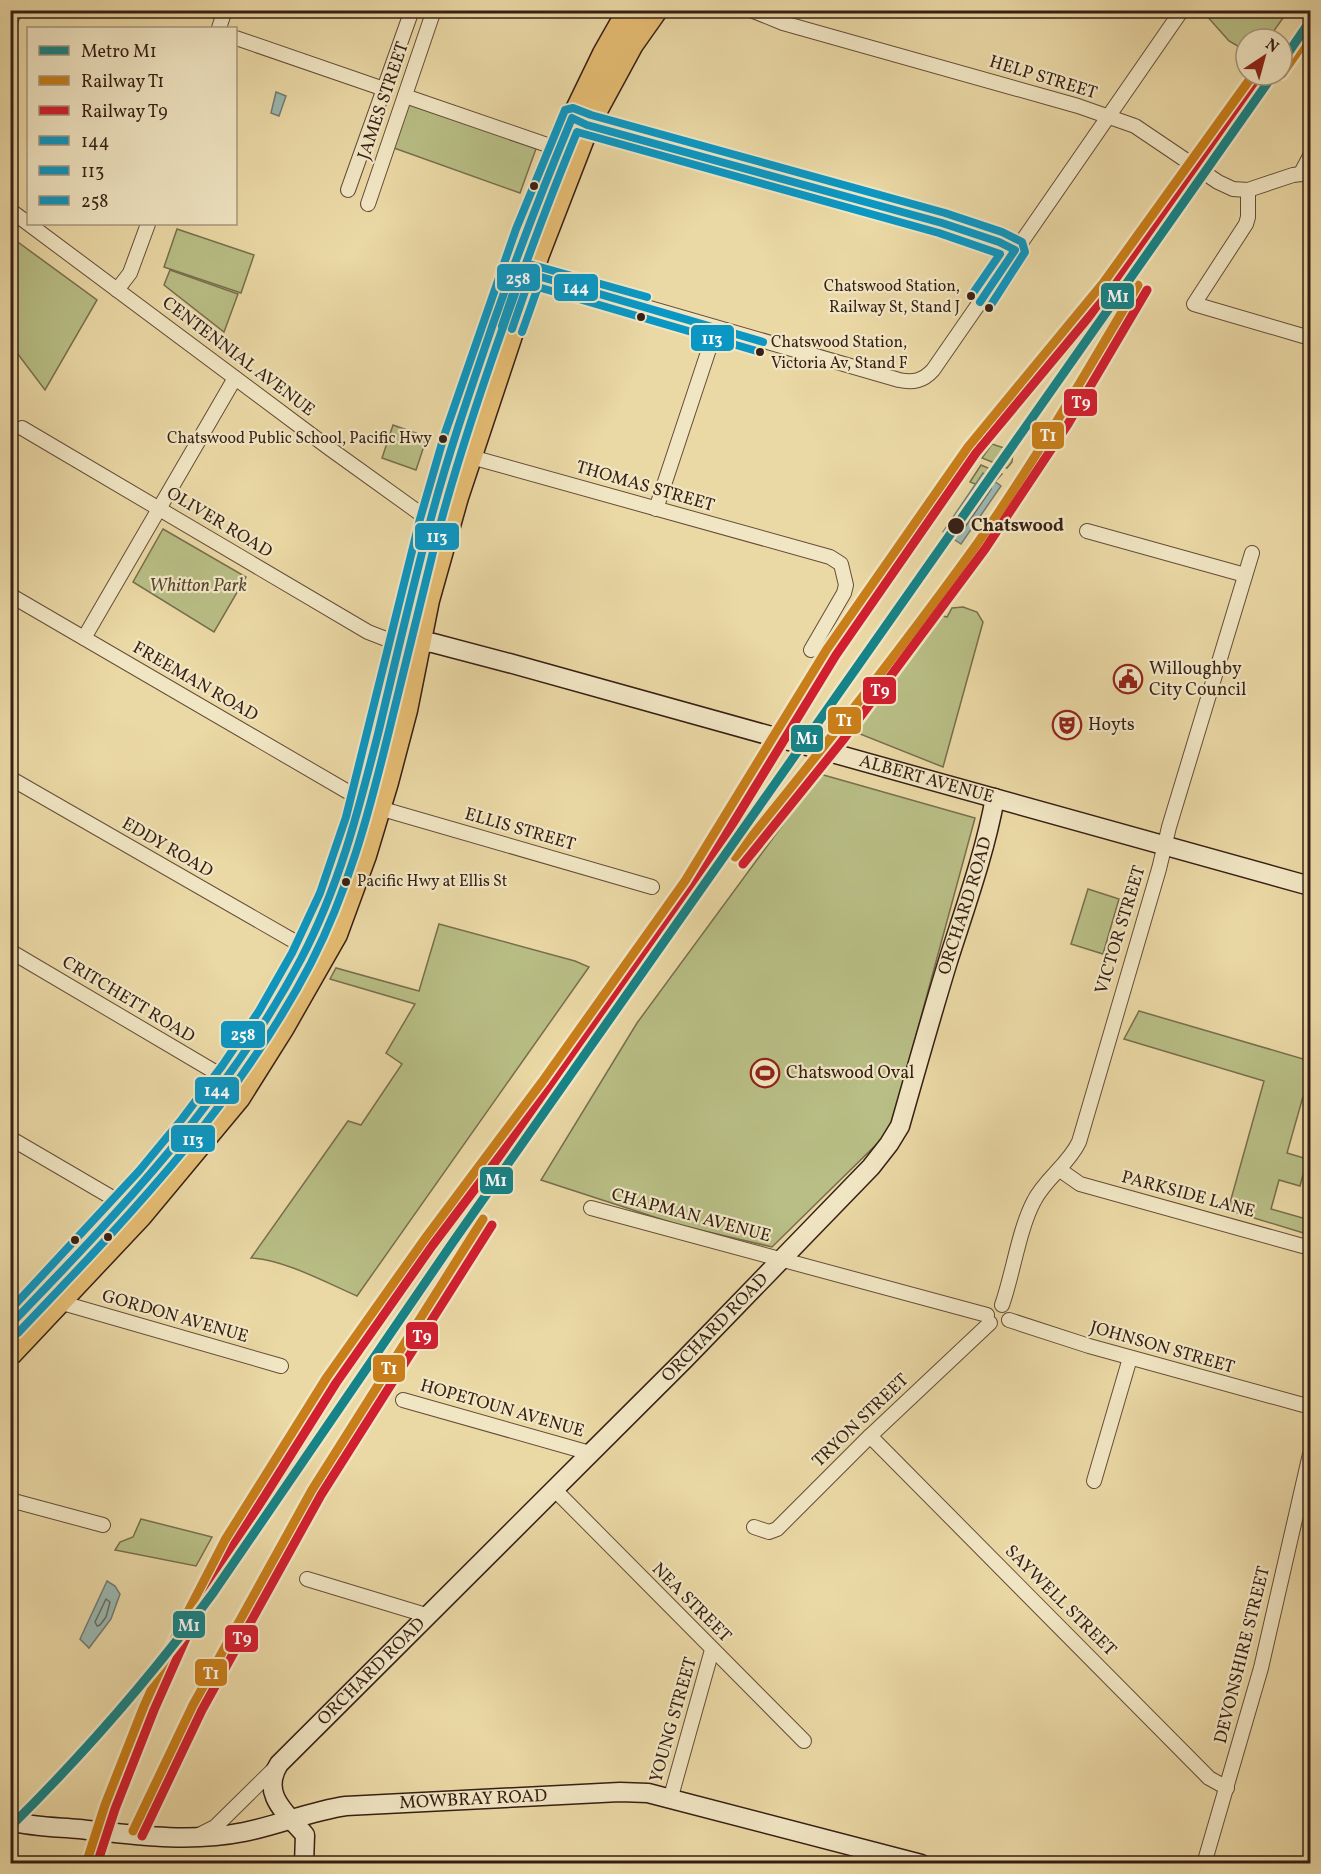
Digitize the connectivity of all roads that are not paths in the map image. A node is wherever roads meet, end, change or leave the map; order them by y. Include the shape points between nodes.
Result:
1 (15, 10) edge
2 (225, 10) edge
3 (412, 10) edge
4 (434, 10) edge
5 (630, 10) edge
6 (655, 10) edge
7 (751, 10) edge
8 (1182, 10) edge
9 (10, 22) edge
10 (219, 27) edge
11 (237, 38) edge
12 (384, 89) junction
13 (405, 96) junction
14 (1110, 117) junction
15 (580, 122) junction
16 (559, 149) junction
17 (1311, 156) edge
18 (1306, 173) edge
19 (348, 190) dead end
20 (1248, 190) junction
21 (368, 204) dead end
22 (10, 210) edge
23 (27, 223) edge
24 (30, 225) edge
25 (148, 225) edge
26 (1015, 250) junction
27 (522, 271) junction
28 (117, 290) junction
29 (716, 328) junction
30 (1311, 338) edge
31 (235, 378) junction
32 (22, 428) dead end
33 (459, 454) junction
34 (159, 509) junction
35 (656, 509) junction
36 (438, 524) junction
37 (1087, 531) dead end
38 (1252, 553) dead end
39 (1245, 575) junction
40 (10, 595) edge
41 (84, 638) junction
42 (410, 641) junction
43 (811, 650) dead end
44 (10, 778) edge
45 (995, 798) junction
46 (370, 804) junction
47 (1164, 845) junction
48 (1311, 886) edge
49 (652, 887) dead end
50 (306, 948) junction
51 (10, 951) edge
52 (227, 1079) junction
53 (10, 1138) edge
54 (1060, 1170) junction
55 (123, 1204) junction
56 (591, 1208) dead end
57 (1311, 1248) edge
58 (782, 1259) junction
59 (59, 1302) junction
60 (1002, 1305) junction
61 (988, 1319) junction
62 (1009, 1320) junction
63 (12, 1321) edge
64 (10, 1353) edge
65 (1130, 1358) junction
66 (281, 1366) dead end
67 (403, 1400) dead end
68 (1309, 1408) edge
69 (870, 1436) junction
70 (590, 1454) junction
71 (1311, 1454) edge
72 (1094, 1481) dead end
73 (554, 1489) junction
74 (10, 1500) edge
75 (103, 1525) dead end
76 (754, 1527) dead end
77 (307, 1580) dead end
78 (429, 1616) junction
79 (712, 1650) junction
80 (804, 1741) dead end
81 (279, 1764) junction
82 (1227, 1788) junction
83 (670, 1800) junction
84 (292, 1820) junction
85 (14, 1823) edge
86 (184, 1838) junction
87 (304, 1863) edge
88 (921, 1863) edge
89 (1204, 1863) edge

1 - 9 street
2 - 10 street
3 - 12 street, JAMES STREET
4 - 13 street, JAMES STREET
5 - 15 highway via 605,54
6 - 15 highway
7 - 14 street, HELP STREET via 783,23
8 - 14 street
11 - 12 street
12 - 19 street, JAMES STREET
13 - 16 street
13 - 21 street, JAMES STREET
14 - 20 street, HELP STREET via 1140,128 1218,182
14 - 26 street
15 - 16 highway
15 - 26 street via 942,223
15 - 27 highway
16 - 27 highway
17 - 18 street
18 - 20 street
20 - 30 street via 1246,224 1194,304
22 - 23 street, CENTENNIAL AVENUE
24 - 28 street, CENTENNIAL AVENUE
25 - 28 street via 130,273
26 - 29 street via 933,370 909,382
27 - 29 street
27 - 33 highway
28 - 31 street, CENTENNIAL AVENUE
29 - 35 street
31 - 34 street
31 - 36 street, CENTENNIAL AVENUE
32 - 34 street, OLIVER ROAD
33 - 35 street, THOMAS STREET
33 - 36 highway
34 - 41 street
34 - 42 street, OLIVER ROAD via 368,632 386,639
35 - 43 street, THOMAS STREET via 830,557 841,564 844,593
36 - 42 highway via 428,600
37 - 39 street
38 - 39 street, VICTOR STREET
39 - 47 street, VICTOR STREET
40 - 41 street, FREEMAN ROAD
41 - 46 street, FREEMAN ROAD
42 - 45 main road, ALBERT AVENUE via 434,643 509,663
42 - 46 highway via 405,710
44 - 50 street, EDDY ROAD
45 - 47 main road, ALBERT AVENUE
45 - 58 main road, ORCHARD ROAD via 900,1126 871,1167
46 - 49 street, ELLIS STREET
46 - 50 highway
46 - 59 highway via 364,855 335,933 250,1079 139,1216
47 - 48 main road, ALBERT AVENUE
47 - 54 street, VICTOR STREET via 1079,1142
50 - 52 highway
51 - 52 street, CRITCHETT ROAD
52 - 55 highway
53 - 55 street
54 - 57 street, PARKSIDE LANE via 1080,1184
54 - 60 street, VICTOR STREET via 1032,1203
55 - 63 highway
56 - 58 street, CHAPMAN AVENUE
58 - 61 street
58 - 70 main road, ORCHARD ROAD
59 - 64 highway
59 - 66 street, GORDON AVENUE
60 - 61 street via 990,1307
60 - 62 street via 1009,1311
61 - 62 street via 998,1327
61 - 69 street, TRYON STREET
62 - 65 street, JOHNSON STREET
65 - 68 street, JOHNSON STREET
65 - 72 street
67 - 70 street, HOPETOUN AVENUE
69 - 76 street, TRYON STREET via 777,1529 769,1532
69 - 82 street, SAYWELL STREET via 1209,1778
70 - 73 main road, ORCHARD ROAD
71 - 82 street, DEVONSHIRE STREET via 1261,1668
73 - 78 main road, ORCHARD ROAD
73 - 79 street, NEA STREET
74 - 75 street
77 - 78 street
78 - 81 main road, ORCHARD ROAD
79 - 80 street, NEA STREET
79 - 83 street, YOUNG STREET
81 - 84 main road via 272,1778 273,1793
81 - 86 street, ORCHARD ROAD via 214,1827
82 - 89 street, DEVONSHIRE STREET
83 - 84 main road, MOWBRAY ROAD via 648,1793 620,1792 346,1806
83 - 88 main road, MOWBRAY ROAD
84 - 86 main road, MOWBRAY ROAD via 244,1832
84 - 87 main road via 305,1835
85 - 86 main road, MOWBRAY ROAD

